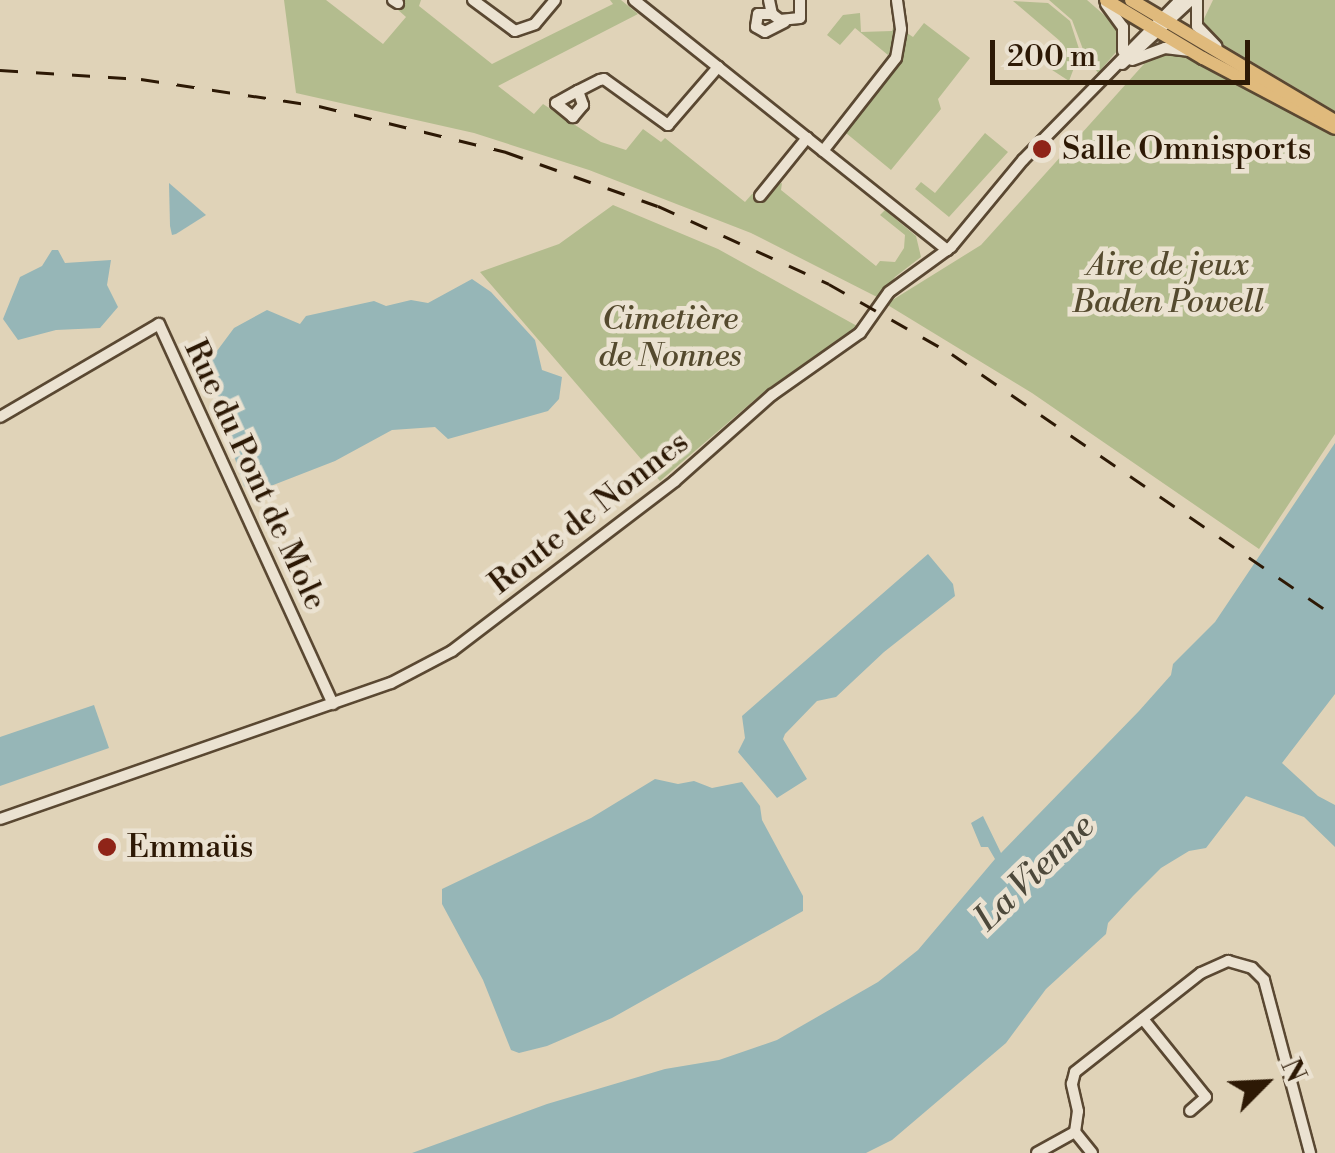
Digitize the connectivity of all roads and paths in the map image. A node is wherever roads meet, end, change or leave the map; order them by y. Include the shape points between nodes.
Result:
1 (473, 0) edge
2 (555, 0) edge
3 (634, 0) edge
4 (768, 0) edge
5 (800, 0) edge
6 (897, 0) edge
7 (1104, 0) edge
8 (1131, 0) edge
9 (1180, 0) edge
10 (1194, 0) edge
11 (766, 15) junction
12 (800, 18) junction
13 (785, 22) junction
14 (1159, 25) junction
15 (812, 27) dead end
16 (1191, 52) junction
17 (1227, 57) junction
18 (1119, 62) junction
19 (718, 67) junction
20 (578, 91) dead end
21 (1335, 125) edge
22 (807, 138) junction
23 (823, 151) junction
24 (760, 196) dead end
25 (947, 250) junction
26 (0, 417) edge
27 (332, 704) junction
28 (0, 819) edge
29 (1142, 1019) junction
30 (1190, 1111) dead end
31 (1076, 1132) junction
32 (1037, 1153) edge
33 (1092, 1153) edge
34 (1310, 1153) edge

1 - 2 street via 515,31 535,24
3 - 19 street
4 - 11 street
5 - 12 street
6 - 23 street via 896,58
7 - 14 main road
7 - 18 street via 1124,27
8 - 14 main road
9 - 14 street
10 - 14 street
10 - 17 street via 1197,26
11 - 13 street
11 - 13 street via 771,30
12 - 13 street
12 - 15 street
14 - 16 main road
14 - 17 main road
14 - 18 street, Route de Nonnes
16 - 18 street via 1157,50
16 - 21 main road
17 - 21 main road
18 - 25 street, Route de Nonnes via 1013,170
19 - 20 street via 668,125 604,79
19 - 22 street
22 - 23 street
22 - 24 street
23 - 25 street
25 - 27 street, Route de Nonnes via 896,286 860,333 772,395 675,481 452,651 406,677
26 - 27 street, Rue du Pont de Mole via 159,324
27 - 28 street, Route de Nonnes
29 - 30 street via 1206,1097
29 - 31 street via 1072,1078
29 - 34 street via 1212,965 1236,961 1252,968 1264,980
31 - 32 street
31 - 33 street

